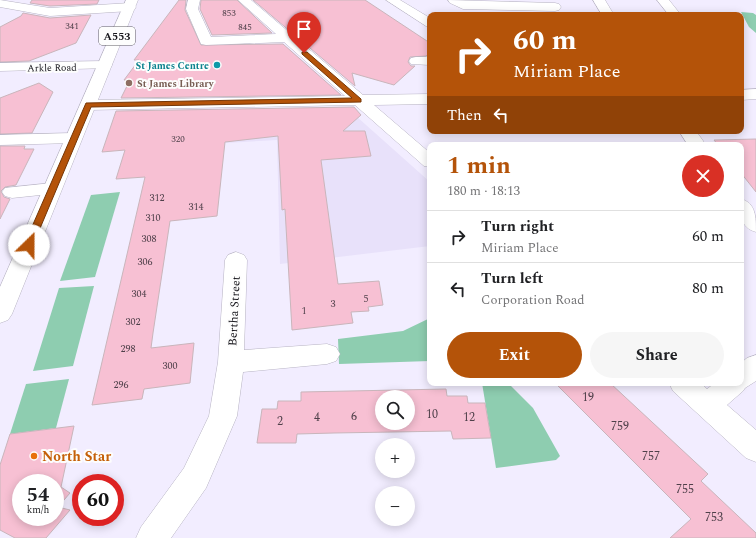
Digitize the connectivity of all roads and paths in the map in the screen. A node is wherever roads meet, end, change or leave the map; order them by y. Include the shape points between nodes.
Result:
1 (194, 0) edge
2 (244, 0) edge
3 (392, 0) edge
4 (454, 0) edge
5 (599, 0) edge
6 (663, 0) edge
7 (0, 3) edge
8 (131, 3) edge
9 (555, 8) dead end
10 (606, 12) edge
11 (673, 12) edge
12 (427, 21) edge
13 (288, 38) junction
14 (105, 65) junction
15 (0, 67) edge
16 (744, 94) edge
17 (756, 94) edge
18 (427, 99) edge
19 (358, 100) junction
20 (88, 105) junction
21 (73, 138) junction
22 (0, 140) edge
23 (427, 159) edge
24 (52, 189) junction
25 (12, 192) dead end
26 (744, 209) edge
27 (756, 225) edge
28 (236, 260) dead end
29 (0, 314) edge
30 (327, 354) dead end
31 (231, 362) junction
32 (756, 366) edge
33 (744, 376) edge
34 (685, 386) edge
35 (730, 386) edge
36 (707, 405) junction
37 (756, 448) edge
38 (152, 538) edge

1 - 13 street via 192,9 206,41
2 - 13 street
3 - 12 street
4 - 9 street via 463,5
5 - 10 street
6 - 11 street
7 - 8 street via 50,12
8 - 14 street, A553
13 - 19 street
14 - 15 street, Arkle Road
14 - 20 street, A553
16 - 17 street
18 - 19 street
19 - 20 street
19 - 23 street
20 - 21 street, A553
21 - 22 street
21 - 24 street, A553
24 - 25 street
24 - 29 street, A553
26 - 27 street
28 - 31 street, Bertha Street
30 - 31 street, Bertha Street
31 - 38 street, Bertha Street via 222,416 195,478
32 - 33 street
34 - 36 street
35 - 36 street
36 - 37 street

